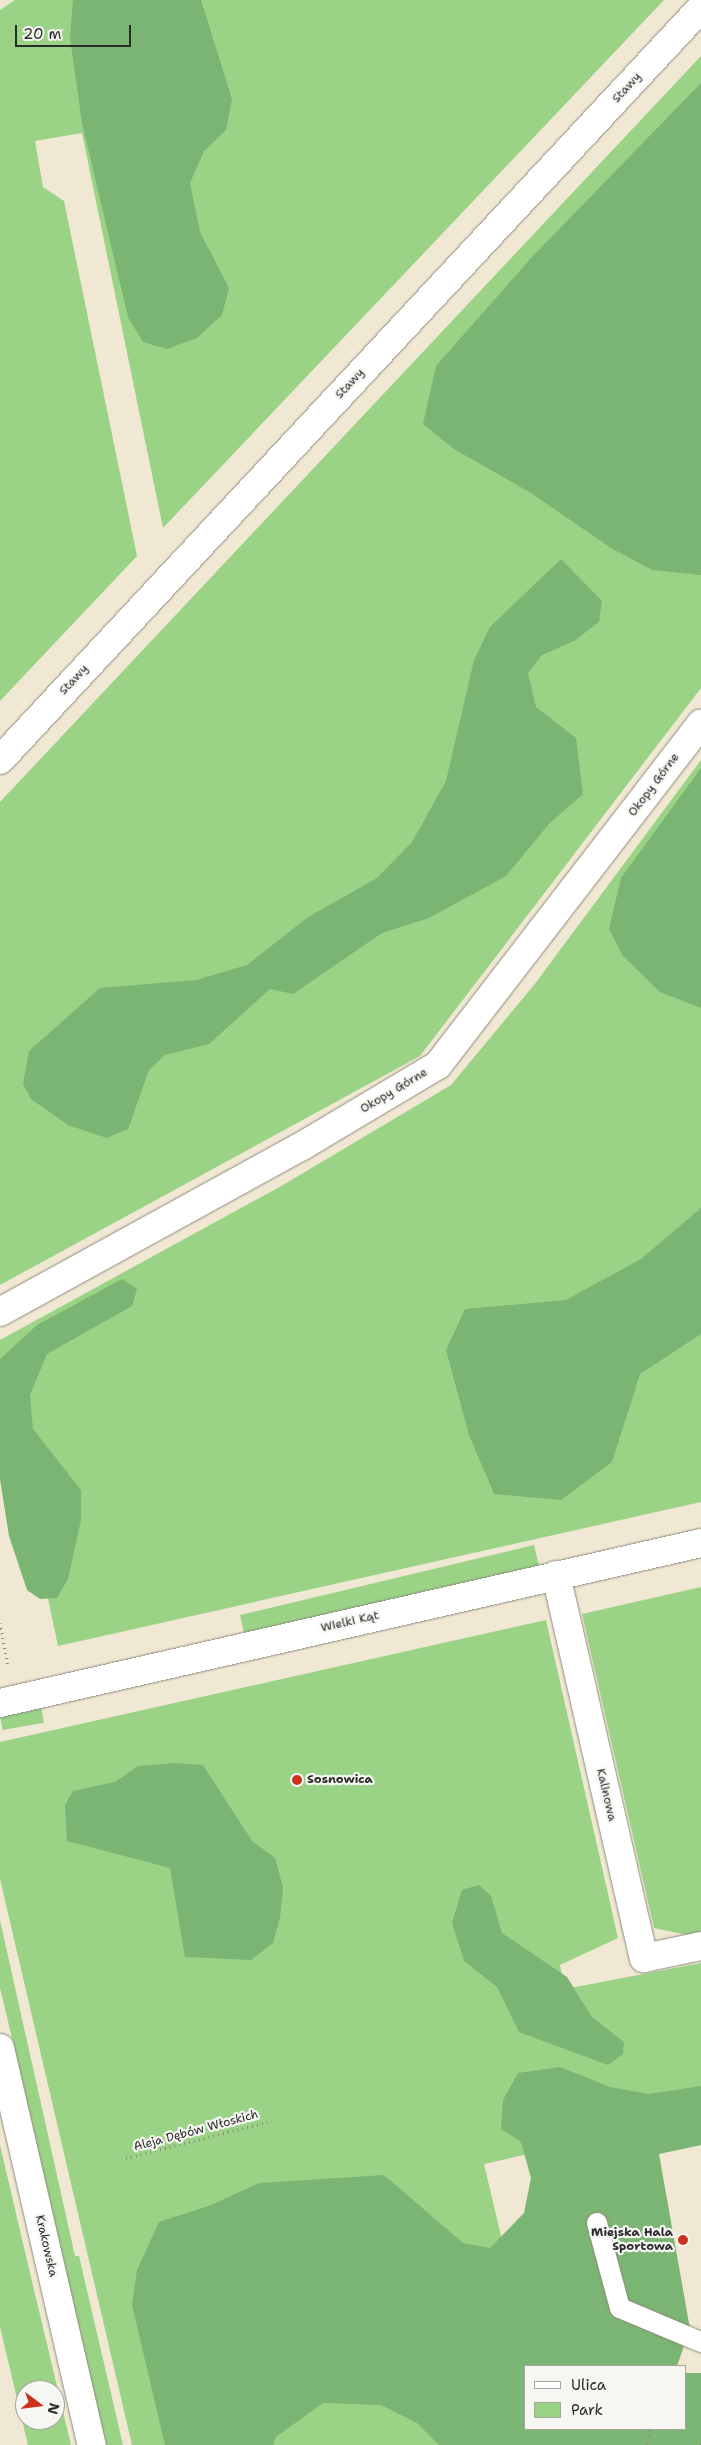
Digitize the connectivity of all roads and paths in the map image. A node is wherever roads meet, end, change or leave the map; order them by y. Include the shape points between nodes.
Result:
1 (701, 8) edge
2 (701, 723) edge
3 (0, 760) edge
4 (0, 1312) edge
5 (701, 1543) edge
6 (556, 1575) junction
7 (0, 1623) edge
8 (7, 1701) edge
9 (701, 1946) edge
10 (0, 2048) edge
11 (271, 2121) dead end
12 (126, 2158) dead end
13 (597, 2223) dead end
14 (701, 2342) edge
15 (650, 2430) edge
16 (92, 2445) edge
17 (647, 2445) edge

1 - 3 street, Stawy
2 - 4 street, Okopy Górne via 438,1065 302,1146
5 - 6 street, Wielki Kąt
6 - 8 street, Wielki Kąt
6 - 9 street, Kalinowa via 644,1958
7 - 8 path
10 - 16 street, Krakowska
11 - 12 path, Aleja Dębów Włoskich
13 - 14 lane via 620,2308
15 - 17 path

